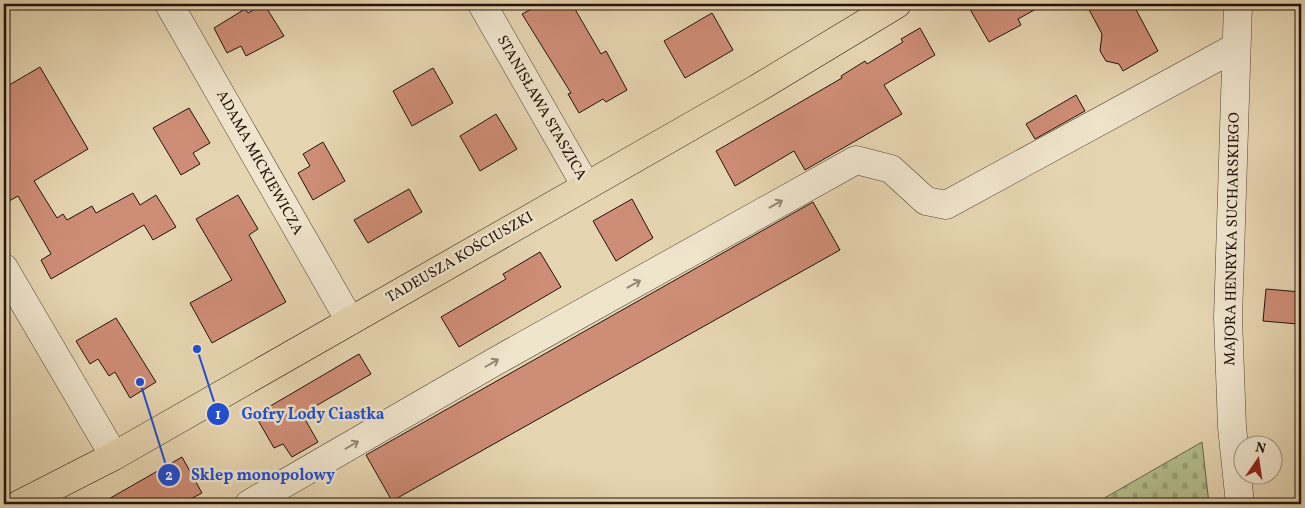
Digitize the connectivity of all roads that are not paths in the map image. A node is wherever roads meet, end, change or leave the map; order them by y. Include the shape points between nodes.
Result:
1 (170, 4) edge
2 (482, 4) edge
3 (896, 4) edge
4 (1238, 4) edge
5 (1236, 47) junction
6 (586, 186) junction
7 (4, 268) edge
8 (350, 321) junction
9 (114, 456) junction
10 (20, 504) edge
11 (249, 504) edge
12 (1240, 504) edge

1 - 8 street, ADAMA MICKIEWICZA
2 - 6 street, STANISŁAWA STASZICA
3 - 6 main road, TADEUSZA KOŚCIUSZKI via 758,88
4 - 5 street, MAJORA HENRYKA SUCHARSKIEGO
11 -> 5 street via 496,361 856,160 891,169 926,202 946,205
5 - 12 street, MAJORA HENRYKA SUCHARSKIEGO via 1228,318 1232,427
6 - 8 main road, TADEUSZA KOŚCIUSZKI
7 - 9 street
8 - 9 main road, TADEUSZA KOŚCIUSZKI
9 - 10 main road, TADEUSZA KOŚCIUSZKI

